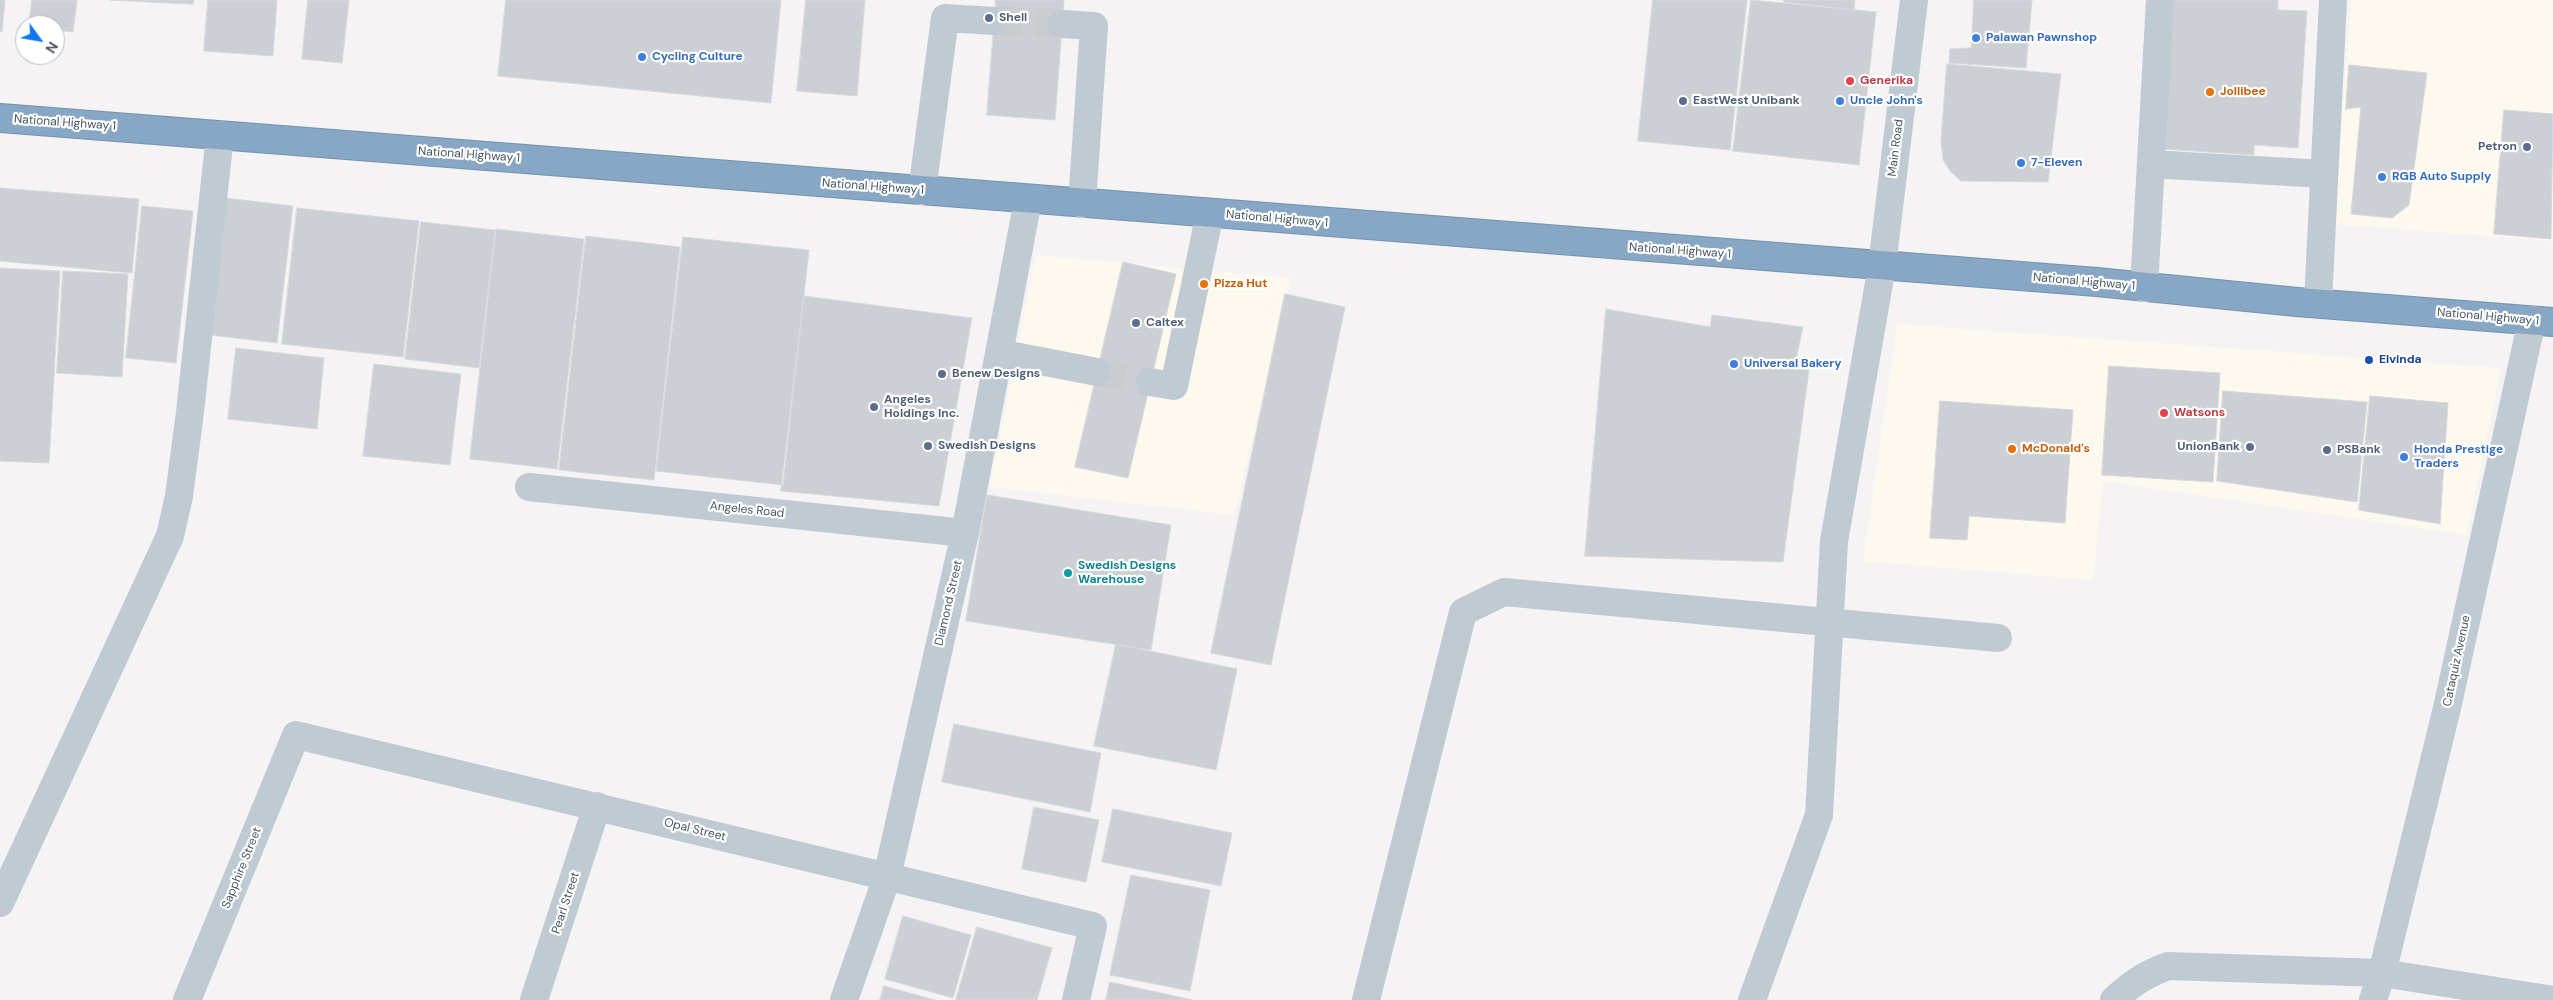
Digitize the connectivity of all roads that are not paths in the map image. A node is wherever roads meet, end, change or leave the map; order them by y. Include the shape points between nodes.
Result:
1 (1914, 0) edge
2 (2160, 0) edge
3 (2333, 0) edge
4 (994, 21) tunnel mouth
5 (1062, 24) tunnel mouth
6 (0, 118) edge
7 (220, 135) junction
8 (2151, 164) junction
9 (2324, 174) junction
10 (922, 191) junction
11 (1028, 200) junction
12 (1082, 204) junction
13 (1210, 213) junction
14 (1882, 266) junction
15 (2144, 288) junction
16 (2318, 303) junction
17 (2543, 321) edge
18 (999, 353) junction
19 (1098, 372) tunnel mouth
20 (1150, 382) tunnel mouth
21 (529, 487) dead end
22 (965, 533) junction
23 (1832, 624) junction
24 (1998, 638) dead end
25 (296, 735) joint
26 (597, 806) junction
27 (887, 877) junction
28 (0, 902) edge
29 (2382, 974) junction
30 (188, 1000) edge
31 (534, 1000) edge
32 (844, 1000) edge
33 (1076, 1000) edge
34 (1366, 1000) edge
35 (1752, 1000) edge
36 (2114, 1000) edge
37 (2373, 1000) edge
38 (2553, 1000) edge

1 - 14 street, Main Road
2 - 8 street
3 - 9 street
4 - 10 street via 945,18
5 - 12 street via 1094,26
6 - 7 highway, National Highway 1
7 - 10 highway, National Highway 1
7 - 28 street via 190,412 179,496 170,536
8 - 9 street
8 - 15 street
9 - 16 street
10 - 11 highway, National Highway 1
11 - 12 highway, National Highway 1
11 - 18 street, Diamond Street
12 - 13 highway, National Highway 1
13 - 14 highway, National Highway 1
13 - 20 street via 1174,386
14 - 15 highway, National Highway 1
14 - 23 street, Main Road via 1834,541
15 - 16 highway, National Highway 1
16 - 17 highway, National Highway 1
17 - 29 street, Cataquiz Avenue
18 - 19 street
18 - 22 street, Diamond Street
21 - 22 street, Angeles Road
22 - 27 street, Diamond Street
23 - 24 street
23 - 34 street via 1504,592 1463,612
23 - 35 street, Main Road via 1819,815
25 - 26 street, Opal Street
25 - 30 street, Sapphire Street
26 - 27 street, Opal Street
26 - 31 street, Pearl Street
27 - 32 street, Diamond Street
27 - 33 street, Opal Street via 1093,926
29 - 36 street via 2168,966 2145,975
29 - 37 street, Cataquiz Avenue
29 - 38 street

